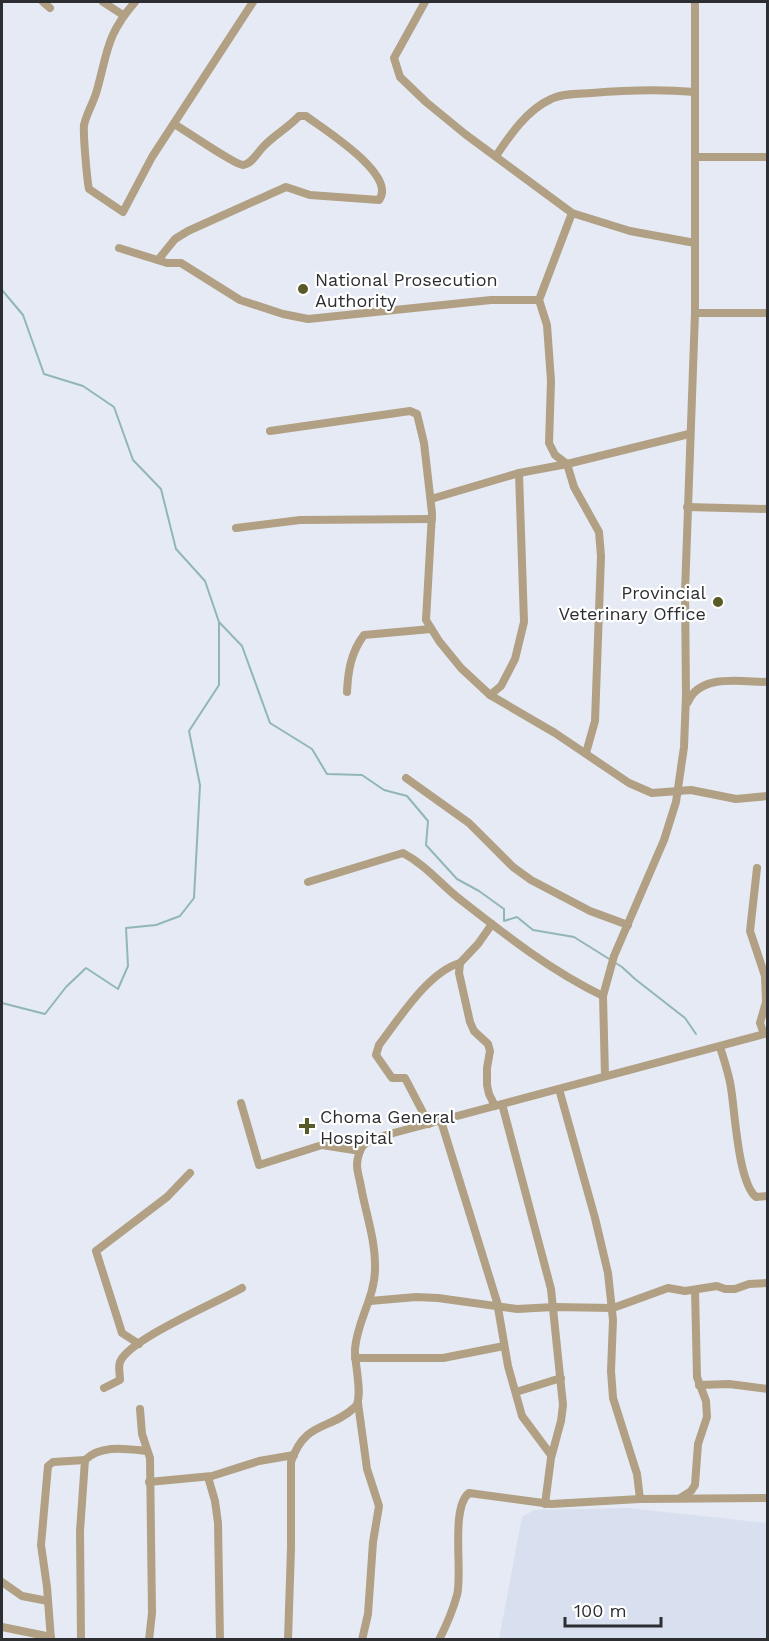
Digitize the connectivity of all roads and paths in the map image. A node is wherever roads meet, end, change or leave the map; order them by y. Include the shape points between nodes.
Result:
1 (43, 2) edge
2 (103, 2) edge
3 (135, 2) edge
4 (253, 2) edge
5 (425, 2) edge
6 (695, 2) edge
7 (50, 8) dead end
8 (123, 15) junction
9 (695, 93) junction
10 (174, 123) junction
11 (496, 156) junction
12 (695, 157) junction
13 (768, 157) edge
14 (572, 213) junction
15 (695, 243) junction
16 (119, 248) dead end
17 (158, 260) junction
18 (539, 300) junction
19 (695, 313) junction
20 (768, 313) edge
21 (270, 431) dead end
22 (689, 434) junction
23 (567, 464) junction
24 (519, 473) junction
25 (432, 499) junction
26 (687, 507) junction
27 (768, 509) edge
28 (432, 519) junction
29 (236, 528) dead end
30 (431, 628) junction
31 (768, 682) edge
32 (347, 692) dead end
33 (490, 695) junction
34 (686, 707) junction
35 (586, 753) junction
36 (406, 778) dead end
37 (678, 790) junction
38 (768, 796) edge
39 (757, 868) dead end
40 (308, 882) dead end
41 (492, 924) junction
42 (628, 925) junction
43 (460, 963) junction
44 (603, 996) junction
45 (766, 1034) edge
46 (720, 1047) junction
47 (605, 1076) junction
48 (559, 1089) junction
49 (241, 1103) dead end
50 (499, 1105) junction
51 (441, 1121) junction
52 (429, 1124) junction
53 (360, 1151) junction
54 (190, 1173) dead end
55 (768, 1196) edge
56 (768, 1283) edge
57 (242, 1288) dead end
58 (695, 1290) junction
59 (370, 1301) junction
60 (554, 1307) junction
61 (498, 1308) junction
62 (613, 1308) junction
63 (139, 1344) junction
64 (504, 1346) junction
65 (355, 1358) junction
66 (561, 1378) junction
67 (699, 1385) junction
68 (104, 1388) dead end
69 (768, 1389) edge
70 (516, 1392) junction
71 (358, 1403) junction
72 (140, 1409) dead end
73 (147, 1451) junction
74 (294, 1455) junction
75 (551, 1455) junction
76 (85, 1460) junction
77 (208, 1477) junction
78 (150, 1482) junction
79 (678, 1498) junction
80 (768, 1498) edge
81 (640, 1499) junction
82 (545, 1504) junction
83 (2, 1582) edge
84 (48, 1601) junction
85 (2, 1627) edge
86 (51, 1638) edge
87 (81, 1640) edge
88 (149, 1640) edge
89 (220, 1640) edge
90 (288, 1640) edge
91 (362, 1640) edge
92 (439, 1640) edge

1 - 7 street
2 - 8 street
3 - 8 street
4 - 10 street
5 - 11 street via 394,58 400,77
6 - 9 street
8 - 10 street via 109,40 84,124 92,193 123,212
9 - 11 street via 619,91 552,98 528,116
9 - 12 street
10 - 17 street via 234,163 245,165 299,116 306,116 358,155 380,179 383,194 379,200 339,198 286,187 188,231 175,239
11 - 14 street
12 - 13 street
12 - 15 street
14 - 15 street via 630,231
14 - 18 street
15 - 19 street
16 - 17 street
17 - 18 street via 181,263 240,300 308,319 490,300
18 - 23 street via 547,325 549,442 555,455
19 - 20 street
19 - 22 street
21 - 25 street via 410,411 417,414
22 - 23 street
22 - 26 street
23 - 24 street
23 - 35 street via 574,487 599,532 601,556 595,721
24 - 25 street
24 - 33 street via 525,622 515,659 501,686
25 - 28 street
26 - 27 street
26 - 34 street
28 - 29 street via 300,520
28 - 30 street via 426,620
30 - 32 street via 364,635 353,654
30 - 33 street via 461,668
31 - 34 street via 711,682 697,687
33 - 35 street
34 - 37 street
35 - 37 street via 629,783 652,793
36 - 42 street via 470,824 531,880 590,911
37 - 38 street via 736,799
37 - 42 street via 664,840
39 - 45 street via 750,931 765,976 766,1002 760,1023
40 - 41 street via 403,854 418,861
41 - 43 street
41 - 44 street via 579,985
42 - 44 street
43 - 50 street via 470,1022 490,1051 489,1094
43 - 52 street via 450,966 421,991 379,1045 376,1055 392,1078 405,1078
44 - 47 street
45 - 46 street
46 - 47 street
46 - 55 street via 749,1190 756,1197
47 - 48 street
48 - 50 street
48 - 62 street via 604,1255
49 - 53 street via 259,1166 322,1145
50 - 51 street
50 - 60 street
51 - 52 street
51 - 61 street
52 - 53 street via 386,1135 365,1144
53 - 59 street via 356,1164 375,1262
54 - 63 street via 167,1197 96,1251 122,1333
56 - 58 street
57 - 63 street
58 - 62 street via 668,1288
58 - 67 street
59 - 61 street via 438,1298
59 - 65 street via 359,1327
60 - 61 street
60 - 62 street
60 - 66 street
61 - 64 street
62 - 81 street via 613,1398 637,1474
63 - 68 street via 120,1360 120,1380
64 - 65 street via 443,1358
64 - 70 street
65 - 71 street
66 - 70 street
66 - 75 street via 562,1412
67 - 69 street
67 - 79 street via 707,1417 698,1444 696,1482 693,1490
70 - 75 street via 522,1416
71 - 74 street via 304,1438
71 - 91 street via 367,1468 379,1503
72 - 73 street
73 - 76 street via 108,1449
73 - 78 street
74 - 77 street
74 - 90 street
75 - 82 street
76 - 84 street via 53,1462 48,1466 40,1545
76 - 87 street via 80,1531
77 - 78 street
77 - 89 street via 217,1514
78 - 88 street
79 - 80 street
79 - 81 street
81 - 82 street
82 - 92 street via 469,1493 465,1496 457,1547 458,1592
83 - 84 street via 22,1596
84 - 86 street
85 - 86 street

